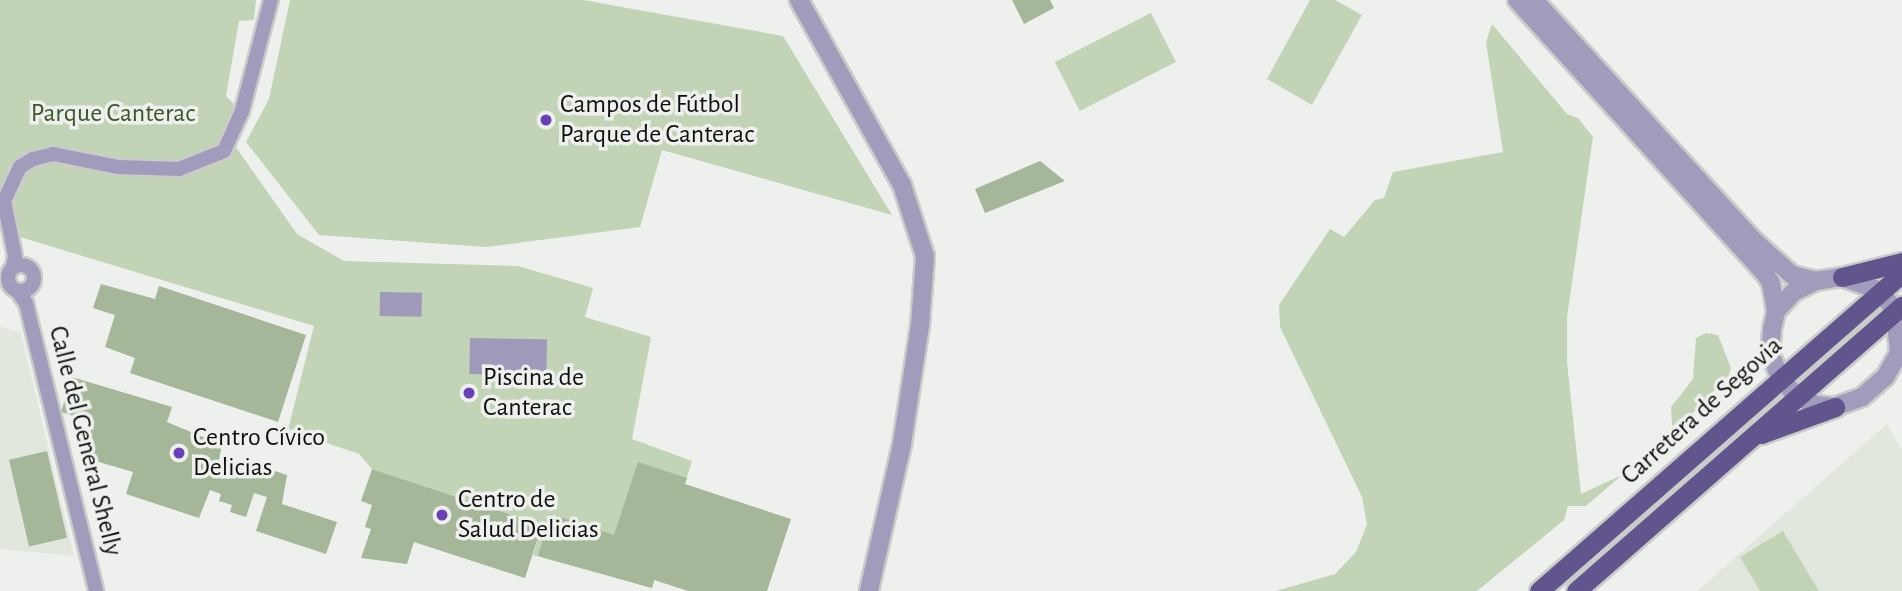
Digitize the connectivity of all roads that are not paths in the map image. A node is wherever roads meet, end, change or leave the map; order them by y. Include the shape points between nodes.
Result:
1 (271, 0) edge
2 (799, 0) edge
3 (1517, 0) edge
4 (1534, 0) edge
5 (1902, 262) edge
6 (17, 263) junction
7 (1902, 273) edge
8 (1842, 278) junction
9 (1816, 281) junction
10 (1881, 291) junction
11 (24, 295) junction
12 (1898, 308) edge
13 (1776, 311) junction
14 (1780, 377) junction
15 (1796, 396) junction
16 (1835, 407) junction
17 (1744, 441) junction
18 (96, 591) edge
19 (869, 591) edge
20 (1539, 591) edge
21 (1576, 591) edge

1 - 6 street via 242,111 224,151 179,169 118,167 53,154 33,159 20,167 4,201
2 - 19 street via 902,185 925,256 902,444
3 - 13 street via 1764,272 1772,283
4 - 9 street via 1752,239 1792,275
5 - 8 main road
6 - 11 street via 34,278
6 - 11 street via 7,281
7 - 10 main road, Carretera de Segovia
8 - 9 street
8 - 10 street
9 - 13 street via 1794,292
10 - 12 street
10 - 14 main road, Carretera de Segovia
11 - 18 street, Calle del General Shelly
12 - 15 main road, Carretera de Segovia
12 - 16 street via 1900,338 1894,366 1862,397
13 - 14 street via 1770,354
14 - 15 street
14 - 20 main road, Carretera de Segovia
15 - 16 street
15 - 17 main road, Carretera de Segovia
16 - 17 main road
17 - 21 main road, Carretera de Segovia

